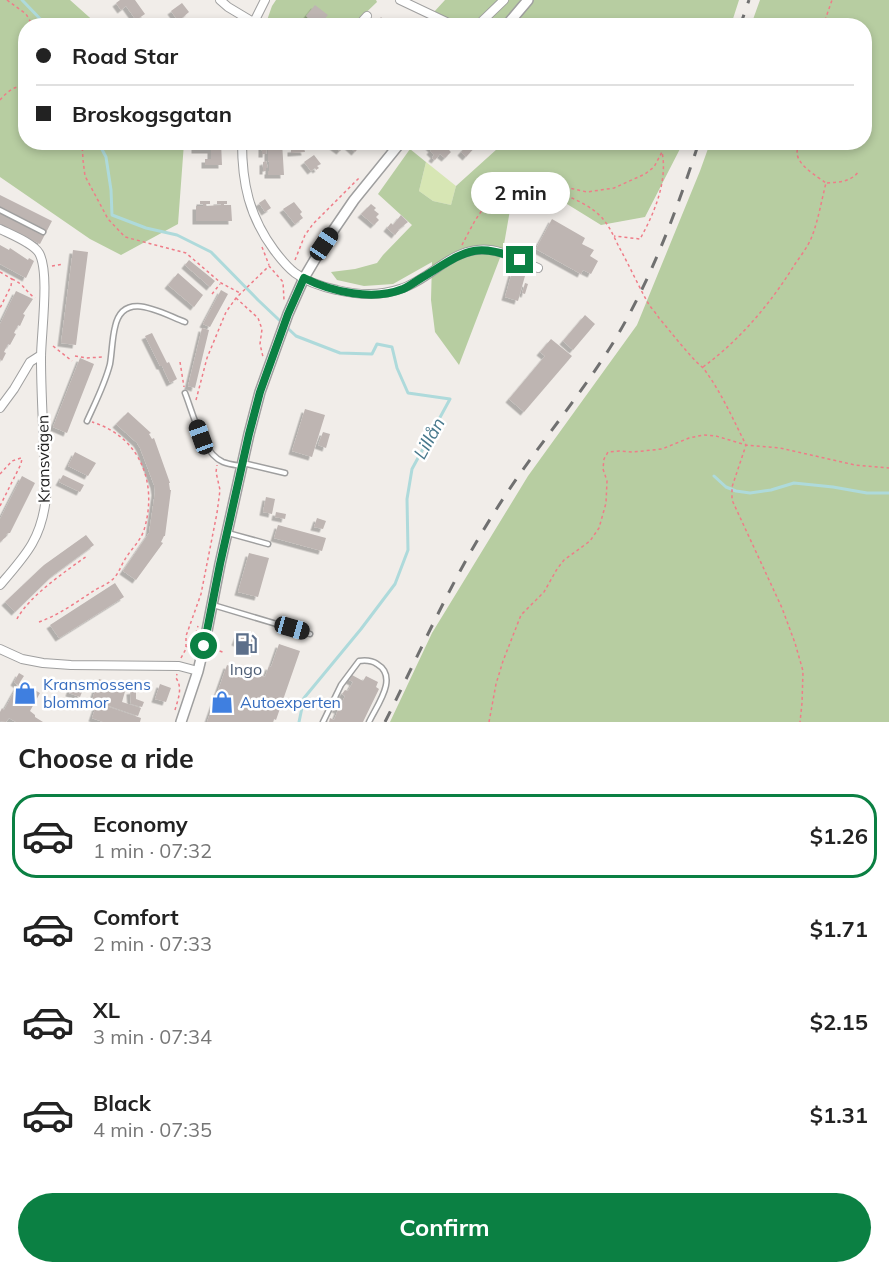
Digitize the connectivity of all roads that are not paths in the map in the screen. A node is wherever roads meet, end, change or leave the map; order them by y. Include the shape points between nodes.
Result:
1 (220, 0) edge
2 (265, 0) edge
3 (400, 0) edge
4 (504, 0) edge
5 (528, 0) edge
6 (244, 18) edge
7 (256, 18) edge
8 (438, 18) edge
9 (485, 18) edge
10 (513, 18) edge
11 (242, 150) edge
12 (395, 150) edge
13 (0, 210) edge
14 (0, 228) edge
15 (43, 232) dead end
16 (538, 268) dead end
17 (304, 278) junction
18 (185, 322) dead end
19 (41, 356) junction
20 (185, 393) road end
21 (0, 408) edge
22 (87, 421) road end
23 (242, 465) junction
24 (285, 473) dead end
25 (227, 533) junction
26 (268, 544) dead end
27 (0, 585) edge
28 (212, 605) junction
29 (310, 634) dead end
30 (0, 649) edge
31 (198, 671) junction
32 (181, 722) edge
33 (323, 722) edge
34 (369, 722) edge

1 - 6 street
2 - 7 street
3 - 8 street
4 - 9 street
5 - 10 street
11 - 17 street via 244,181 255,217 290,269
12 - 17 street via 354,200
13 - 15 lane
14 - 19 street, Kransvägen via 38,250 41,258
16 - 17 street via 503,253 477,250 460,254 403,289 384,294 353,294
17 - 23 street via 285,310
18 - 22 lane via 145,307 121,311 107,373
19 - 21 street via 30,362
19 - 27 street, Kransvägen via 45,506 35,540
20 - 23 lane via 201,437 213,456 222,462
23 - 24 lane
23 - 25 street
25 - 26 lane
25 - 28 street
28 - 29 lane
28 - 31 street
30 - 31 street via 43,663 179,666
31 - 32 street
33 - 34 lane via 341,686 359,661 366,660 380,665 388,679

